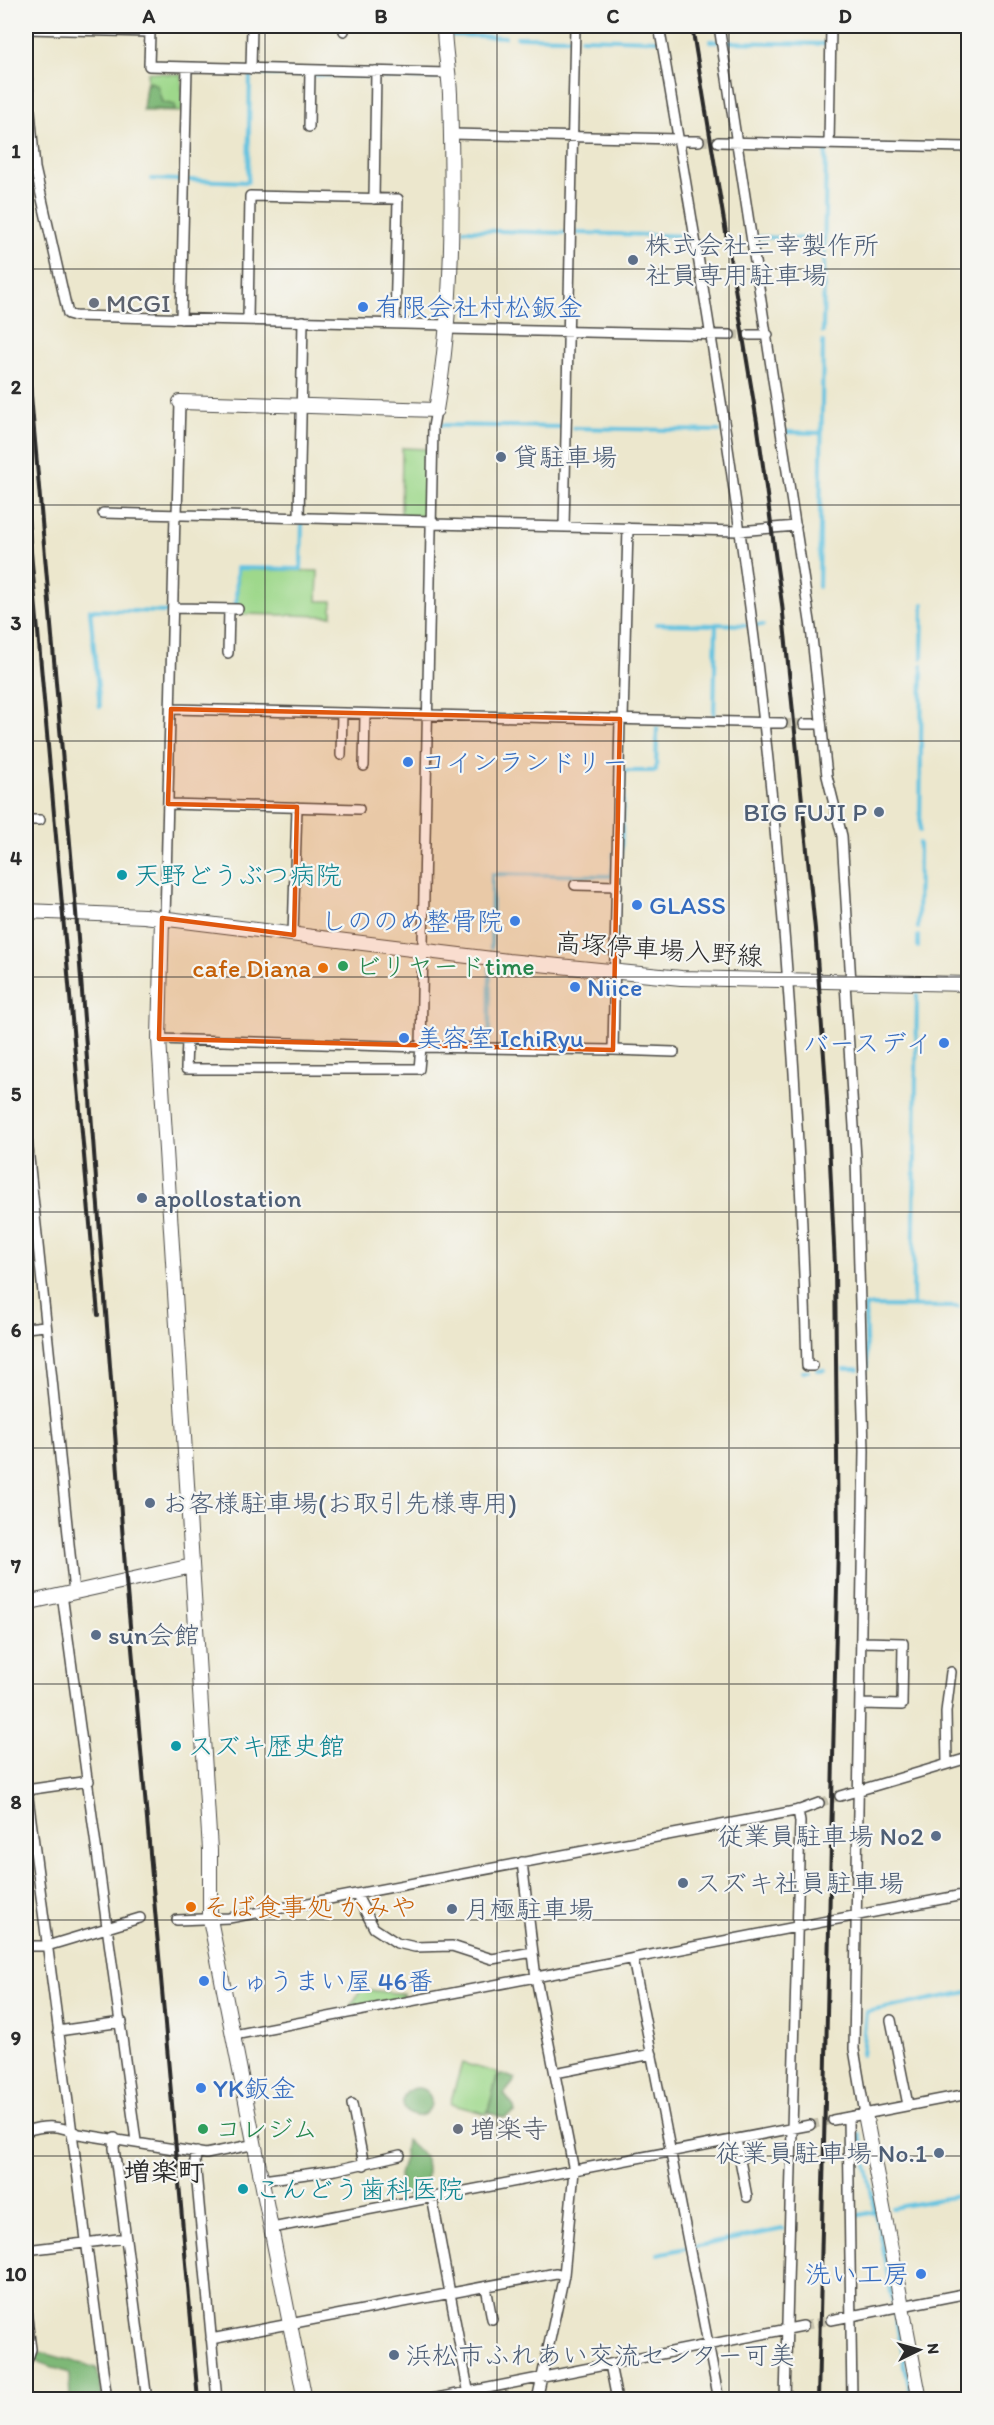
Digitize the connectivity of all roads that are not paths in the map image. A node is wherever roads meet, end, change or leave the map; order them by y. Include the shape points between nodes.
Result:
1 (252, 26) edge
2 (444, 26) edge
3 (575, 26) edge
4 (659, 26) edge
5 (719, 26) edge
6 (831, 26) edge
7 (26, 29) edge
8 (26, 65) edge
9 (187, 67) junction
10 (251, 69) junction
11 (310, 70) junction
12 (376, 71) junction
13 (448, 73) junction
14 (309, 127) dead end
15 (451, 134) junction
16 (573, 136) junction
17 (679, 140) junction
18 (699, 141) tunnel mouth
19 (718, 142) tunnel mouth
20 (737, 142) junction
21 (830, 144) junction
22 (969, 147) edge
23 (374, 199) junction
24 (181, 319) junction
25 (248, 320) junction
26 (303, 321) junction
27 (395, 323) junction
28 (447, 327) junction
29 (569, 332) junction
30 (710, 335) junction
31 (730, 335) tunnel mouth
32 (749, 335) tunnel mouth
33 (768, 335) junction
34 (180, 402) joint
35 (301, 406) junction
36 (436, 410) junction
37 (103, 513) dead end
38 (176, 514) junction
39 (298, 517) junction
40 (433, 522) junction
41 (796, 526) junction
42 (564, 527) junction
43 (628, 528) junction
44 (739, 531) junction
45 (173, 608) junction
46 (228, 653) dead end
47 (171, 709) junction
48 (342, 713) junction
49 (366, 714) junction
50 (429, 715) junction
51 (622, 720) junction
52 (764, 723) junction
53 (782, 723) tunnel mouth
54 (804, 724) tunnel mouth
55 (821, 724) junction
56 (341, 755) dead end
57 (364, 766) dead end
58 (168, 804) junction
59 (297, 807) junction
60 (359, 809) dead end
61 (26, 820) edge
62 (40, 820) dead end
63 (575, 885) dead end
64 (617, 886) junction
65 (26, 911) edge
66 (164, 919) junction
67 (293, 935) junction
68 (423, 951) junction
69 (615, 972) junction
70 (789, 982) junction
71 (848, 983) junction
72 (969, 984) edge
73 (159, 1039) junction
74 (187, 1040) junction
75 (421, 1047) junction
76 (613, 1050) junction
77 (674, 1052) dead end
78 (26, 1130) edge
79 (37, 1242) junction
80 (26, 1244) edge
81 (45, 1326) junction
82 (26, 1328) edge
83 (813, 1366) dead end
84 (192, 1566) junction
85 (68, 1593) junction
86 (26, 1603) edge
87 (863, 1642) junction
88 (951, 1672) dead end
89 (861, 1704) junction
90 (969, 1758) edge
91 (947, 1764) junction
92 (89, 1781) junction
93 (26, 1785) edge
94 (860, 1790) junction
95 (840, 1796) tunnel mouth
96 (819, 1803) tunnel mouth
97 (798, 1810) junction
98 (522, 1862) junction
99 (356, 1894) junction
100 (969, 1894) edge
101 (857, 1915) junction
102 (140, 1918) dead end
103 (210, 1919) junction
104 (177, 1920) dead end
105 (109, 1927) junction
106 (797, 1927) junction
107 (26, 1946) edge
108 (47, 1946) junction
109 (533, 1952) junction
110 (633, 1959) junction
111 (536, 1978) junction
112 (891, 2020) dead end
113 (122, 2022) junction
114 (58, 2031) junction
115 (234, 2035) junction
116 (652, 2054) junction
117 (555, 2073) junction
118 (969, 2094) edge
119 (352, 2104) dead end
120 (908, 2105) junction
121 (865, 2114) junction
122 (848, 2117) junction
123 (833, 2120) tunnel mouth
124 (810, 2125) tunnel mouth
125 (792, 2128) junction
126 (72, 2130) junction
127 (26, 2131) edge
128 (115, 2138) junction
129 (736, 2139) junction
130 (136, 2141) junction
131 (256, 2144) junction
132 (197, 2152) junction
133 (671, 2152) junction
134 (400, 2155) dead end
135 (364, 2165) junction
136 (574, 2171) junction
137 (263, 2180) junction
138 (747, 2197) dead end
139 (432, 2198) junction
140 (272, 2228) junction
141 (126, 2238) junction
142 (86, 2243) junction
143 (26, 2250) edge
144 (564, 2274) junction
145 (486, 2287) junction
146 (451, 2294) junction
147 (969, 2294) edge
148 (902, 2306) junction
149 (26, 2310) edge
150 (851, 2316) junction
151 (492, 2319) dead end
152 (831, 2320) tunnel mouth
153 (291, 2325) junction
154 (803, 2326) tunnel mouth
155 (787, 2330) junction
156 (212, 2339) junction
157 (709, 2345) junction
158 (26, 2364) edge
159 (610, 2364) junction
160 (542, 2377) junction
161 (469, 2396) edge
162 (107, 2400) edge
163 (147, 2400) edge
164 (217, 2400) edge
165 (306, 2400) edge
166 (427, 2400) edge
167 (537, 2400) edge
168 (617, 2400) edge
169 (719, 2400) edge
170 (785, 2400) edge
171 (852, 2400) edge
172 (920, 2400) edge

1 - 10 street
2 - 13 street
3 - 16 street
4 - 17 street
5 - 20 street
6 - 21 street
7 - 9 street via 150,32 149,66
8 - 24 street via 32,150 68,314
9 - 10 street
9 - 24 street
10 - 11 street
11 - 12 street
11 - 14 street
12 - 13 street
12 - 23 street
13 - 15 street
15 - 16 street
15 - 28 street
16 - 17 street
16 - 29 street
17 - 18 street
17 - 30 street
19 - 20 street
20 - 21 street
20 - 33 street
21 - 22 street
23 - 25 street via 250,196
23 - 27 street via 398,199
24 - 25 street
25 - 26 street
26 - 27 street
26 - 35 street
27 - 28 street
28 - 29 street
28 - 36 street
29 - 30 street
29 - 42 street
30 - 31 street
30 - 44 street
32 - 33 street
33 - 41 street
34 - 35 street
34 - 38 street
35 - 36 street
35 - 39 street
36 - 40 street
37 - 38 street via 114,508
38 - 39 street
38 - 45 street
39 - 40 street
40 - 42 street
40 - 50 street
41 - 44 street
41 - 55 street
42 - 43 street
43 - 44 street
43 - 51 street
44 - 52 street
45 - 46 street via 233,609
45 - 47 street
47 - 48 street
47 - 58 street
48 - 49 street
48 - 56 street
49 - 50 street
49 - 57 street
50 - 51 street
50 - 68 street
51 - 52 street
51 - 64 street
52 - 53 street
52 - 70 street
54 - 55 street
55 - 71 street via 829,789 842,836
58 - 59 street
58 - 66 street
59 - 60 street
59 - 67 street
61 - 62 street
63 - 64 street
64 - 69 street
65 - 66 street, 高塚停車場入野線
66 - 67 street, 高塚停車場入野線
66 - 73 street
67 - 68 street, 高塚停車場入野線
68 - 69 street, 高塚停車場入野線
68 - 75 street
69 - 70 street, 高塚停車場入野線
69 - 76 street
70 - 71 street, 高塚停車場入野線
70 - 83 street via 807,1366
71 - 72 street, 高塚停車場入野線
71 - 87 street via 863,1386
73 - 74 street
73 - 84 street
74 - 75 street
74 - 75 street via 186,1069 419,1069
75 - 76 street
76 - 77 street
78 - 79 street
79 - 80 street
79 - 81 street
81 - 82 street
81 - 85 street
84 - 85 street
84 - 103 street via 210,1850
85 - 86 street
85 - 92 street
87 - 89 street
87 - 89 street via 903,1643 902,1705
88 - 91 street via 946,1712
89 - 94 street
90 - 91 street
91 - 94 street
92 - 93 street
92 - 105 street
93 - 108 street
94 - 95 street
94 - 101 street
96 - 97 street
97 - 98 street
97 - 106 street
98 - 99 street
98 - 109 street
99 - 103 street
99 - 109 street via 374,1928 397,1943 415,1947 452,1946 492,1959
100 - 101 street
101 - 106 street
101 - 121 street via 854,2049
102 - 105 street
103 - 104 street
103 - 115 street
105 - 108 street
105 - 113 street
106 - 110 street
106 - 125 street
107 - 108 street
108 - 114 street
109 - 111 street
110 - 111 street
110 - 116 street
111 - 115 street
111 - 117 street
112 - 120 street
113 - 114 street
113 - 130 street
114 - 126 street
115 - 131 street
116 - 117 street
116 - 133 street
117 - 136 street
118 - 120 street
119 - 135 street
120 - 121 street
121 - 122 street
121 - 148 street
122 - 123 street
122 - 150 street
124 - 125 street
125 - 129 street
125 - 155 street
126 - 127 street via 42,2126
126 - 128 street
126 - 142 street
128 - 130 street
128 - 141 street
129 - 133 street
129 - 138 street
130 - 132 street
131 - 132 street via 206,2154
131 - 137 street
132 - 156 street
133 - 136 street
133 - 157 street
134 - 135 street
135 - 137 street
136 - 139 street
136 - 144 street
137 - 140 street
139 - 140 street
139 - 146 street
140 - 153 street
141 - 142 street
141 - 163 street
142 - 143 street
142 - 162 street
144 - 145 street
144 - 160 street
145 - 146 street
145 - 151 street
146 - 153 street
146 - 161 street
147 - 148 street
148 - 150 street
148 - 172 street
149 - 158 street via 31,2349
150 - 152 street
150 - 171 street
153 - 156 street
153 - 165 street
154 - 155 street
155 - 157 street
155 - 170 street
156 - 164 street
157 - 159 street
157 - 169 street
159 - 160 street
159 - 168 street
160 - 161 street
160 - 167 street
161 - 166 street

